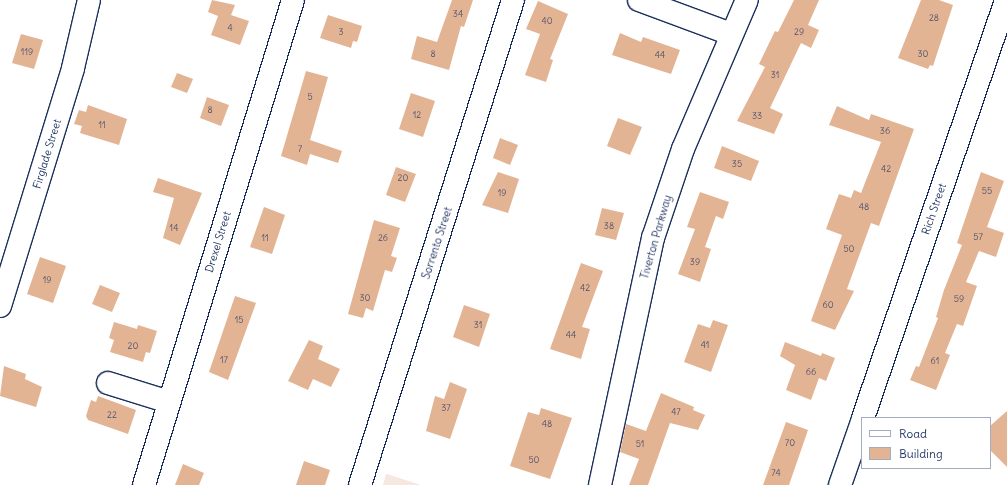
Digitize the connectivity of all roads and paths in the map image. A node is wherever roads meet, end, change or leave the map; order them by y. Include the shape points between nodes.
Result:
1 (88, 0) edge
2 (293, 0) edge
3 (513, 0) edge
4 (638, 0) edge
5 (747, 0) edge
6 (1006, 0) edge
7 (731, 34) junction
8 (0, 306) edge
9 (108, 383) dead end
10 (169, 402) junction
11 (863, 417) edge
12 (861, 425) edge
13 (144, 485) edge
14 (360, 485) edge
15 (600, 485) edge
16 (840, 485) edge

1 - 8 street, Firglade Street via 73,68
2 - 10 street, Drexel Street
3 - 14 street, Sorrento Street
4 - 7 street
5 - 7 street, Tiverton Parkway
6 - 11 street, Rich Street
7 - 15 street, Tiverton Parkway via 683,149 653,238
9 - 10 street
10 - 13 street, Drexel Street
12 - 16 street

